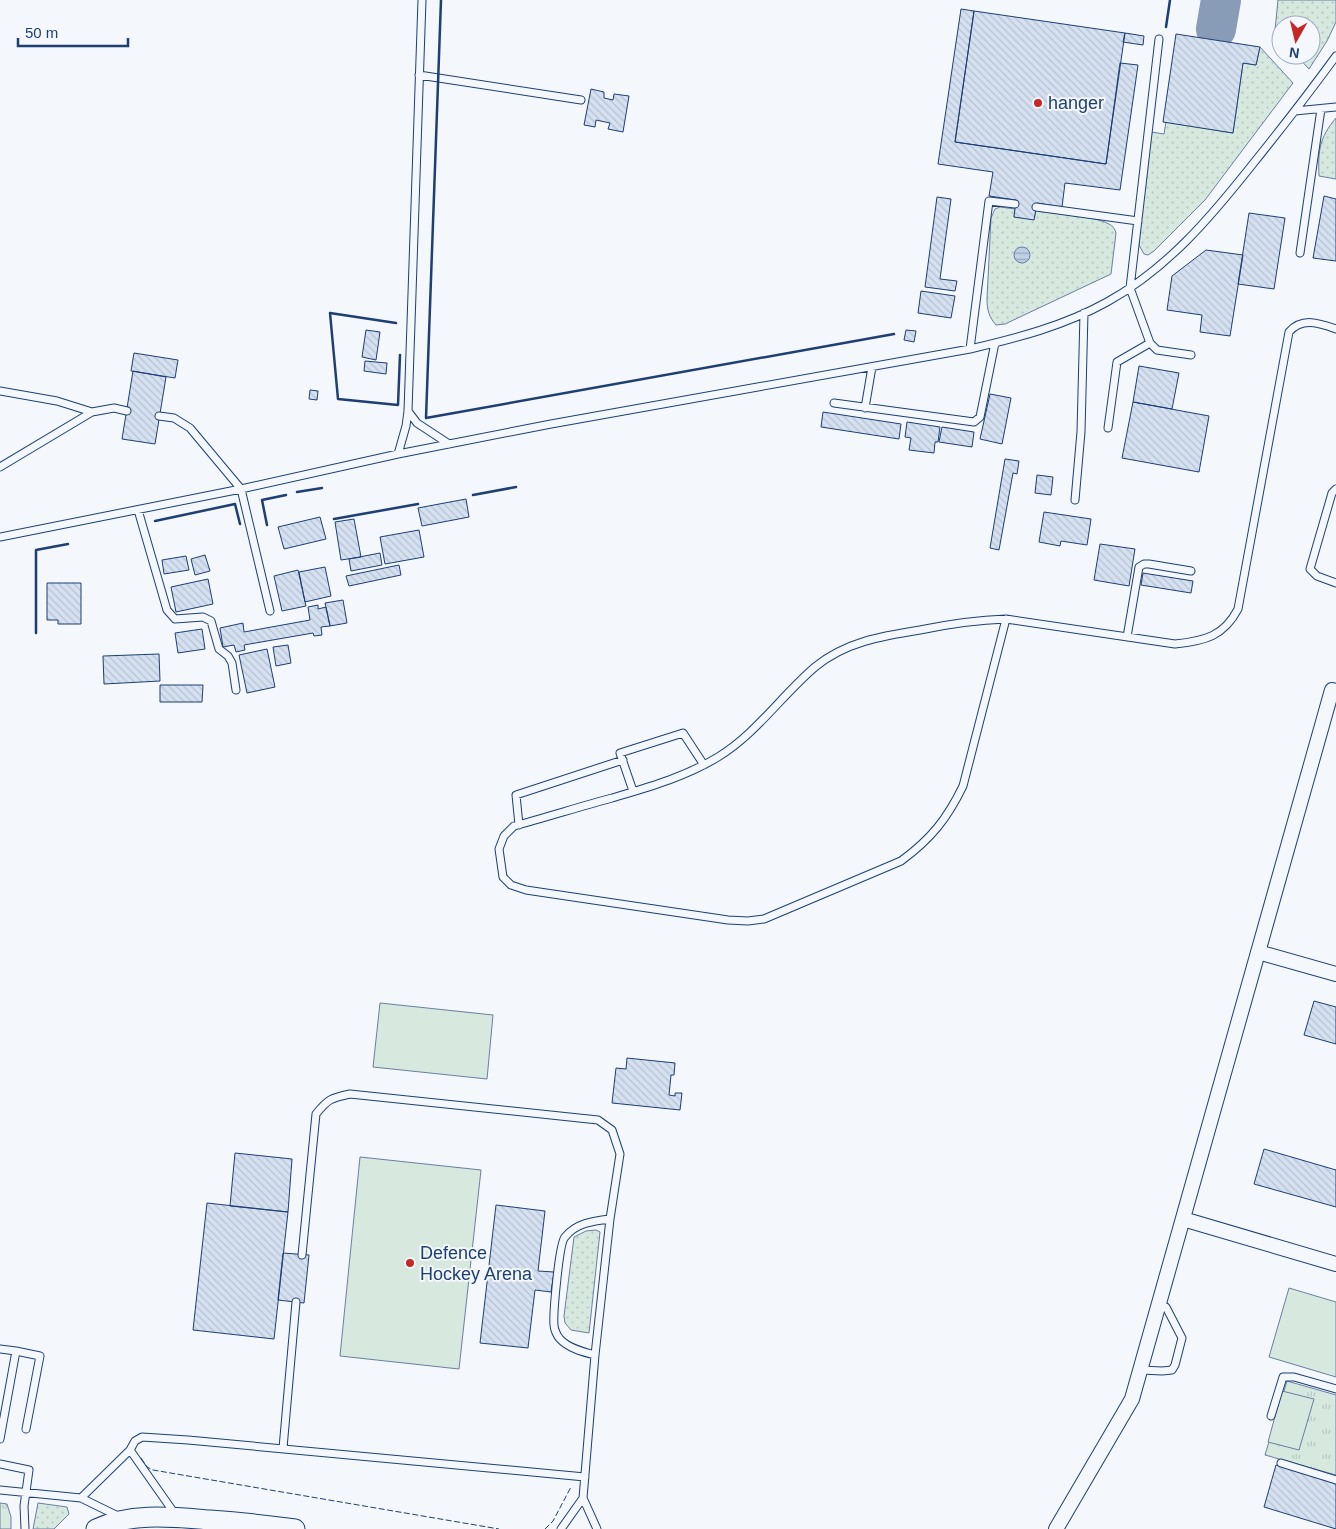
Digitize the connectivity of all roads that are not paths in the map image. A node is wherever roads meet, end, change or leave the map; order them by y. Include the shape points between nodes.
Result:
1 (422, 0) edge
2 (1159, 39) dead end
3 (1336, 56) edge
4 (419, 75) junction
5 (581, 100) dead end
6 (1336, 107) edge
7 (1321, 109) junction
8 (1295, 111) junction
9 (1016, 204) dead end
10 (1036, 207) dead end
11 (1138, 221) junction
12 (1300, 253) dead end
13 (1130, 288) junction
14 (1084, 313) junction
15 (1336, 329) edge
16 (995, 343) junction
17 (1150, 343) junction
18 (970, 349) junction
19 (1191, 355) dead end
20 (872, 367) junction
21 (0, 391) edge
22 (834, 404) dead end
23 (865, 408) junction
24 (127, 410) dead end
25 (408, 411) junction
26 (92, 412) junction
27 (160, 416) dead end
28 (1108, 428) dead end
29 (449, 444) junction
30 (398, 454) junction
31 (0, 467) edge
32 (241, 489) junction
33 (1336, 489) edge
34 (1074, 500) dead end
35 (138, 510) junction
36 (0, 537) edge
37 (1192, 571) dead end
38 (1336, 582) edge
39 (270, 611) dead end
40 (1006, 619) junction
41 (1127, 637) junction
42 (236, 690) dead end
43 (1336, 691) edge
44 (622, 760) junction
45 (704, 765) junction
46 (633, 791) junction
47 (519, 825) junction
48 (1258, 952) junction
49 (1336, 974) edge
50 (610, 1219) junction
51 (1183, 1219) junction
52 (302, 1255) dead end
53 (1336, 1264) edge
54 (296, 1302) dead end
55 (1159, 1305) junction
56 (0, 1348) edge
57 (16, 1351) junction
58 (594, 1355) junction
59 (1141, 1370) junction
60 (1336, 1389) edge
61 (1271, 1416) dead end
62 (26, 1429) dead end
63 (0, 1439) edge
64 (283, 1448) junction
65 (130, 1450) junction
66 (1281, 1463) dead end
67 (0, 1464) edge
68 (585, 1477) junction
69 (1336, 1480) edge
70 (0, 1490) edge
71 (25, 1493) junction
72 (81, 1498) junction
73 (583, 1498) junction
74 (177, 1517) junction
75 (131, 1524) edge
76 (25, 1529) edge
77 (96, 1529) edge
78 (294, 1529) edge
79 (561, 1529) edge
80 (597, 1529) edge
81 (1056, 1529) edge

1 - 4 lane
2 - 11 lane
3 - 8 lane
4 - 5 lane
4 - 25 lane
6 - 7 lane
7 - 8 lane
7 - 12 lane
8 - 13 lane via 1191,237
9 - 18 lane via 989,200
10 - 11 lane
11 - 13 lane
13 - 14 lane
13 - 17 lane
14 - 16 lane via 1033,333
14 - 34 lane via 1081,432
15 - 41 lane via 1301,322 1289,332 1238,609 1232,621 1217,633 1194,642 1175,644
16 - 18 lane
16 - 23 lane via 980,416 974,422
17 - 19 lane via 1158,350
17 - 28 lane via 1117,362
18 - 20 lane
20 - 23 lane
20 - 29 lane
21 - 26 lane via 57,401
22 - 23 lane
24 - 26 lane via 114,408
25 - 29 lane via 417,424
25 - 30 lane via 404,440
26 - 31 lane
27 - 32 lane via 174,418 190,428
29 - 30 lane
30 - 32 lane
32 - 35 lane
32 - 39 lane
33 - 38 lane via 1310,569 1317,576
35 - 36 lane
35 - 42 lane via 167,610 175,619 203,617 211,621 220,648 232,663
37 - 41 lane via 1149,564 1139,567
40 - 41 lane
40 - 45 lane via 957,623 853,644 815,667 742,739
40 - 47 lane via 963,786 952,810 936,831 901,861 778,914 764,919 728,920 526,890 511,885 503,877 499,849 504,836
43 - 48 street via 1332,690
44 - 45 lane via 620,754 683,733
44 - 46 lane
44 - 47 lane via 516,795
45 - 46 lane via 665,782
46 - 47 lane
48 - 49 street
48 - 51 street
50 - 52 lane via 620,1154 612,1130 598,1120 350,1094 333,1097 316,1114
50 - 58 lane
50 - 58 lane via 588,1221 562,1240 554,1327 559,1338
51 - 53 street
51 - 55 street
54 - 64 lane
55 - 59 street
55 - 59 lane via 1166,1307 1182,1338 1175,1365 1172,1370
56 - 57 lane
57 - 62 lane via 40,1356
57 - 63 lane
58 - 68 lane
59 - 81 street via 1132,1399
60 - 61 lane via 1283,1377
64 - 65 lane via 142,1437
64 - 68 lane
65 - 72 lane
65 - 74 lane
66 - 69 lane
67 - 71 lane via 29,1470
68 - 73 lane
70 - 71 lane
71 - 72 lane
71 - 76 lane
72 - 75 lane
73 - 79 lane
73 - 80 lane
74 - 75 main road via 143,1517
74 - 78 main road
75 - 77 main road via 104,1525

